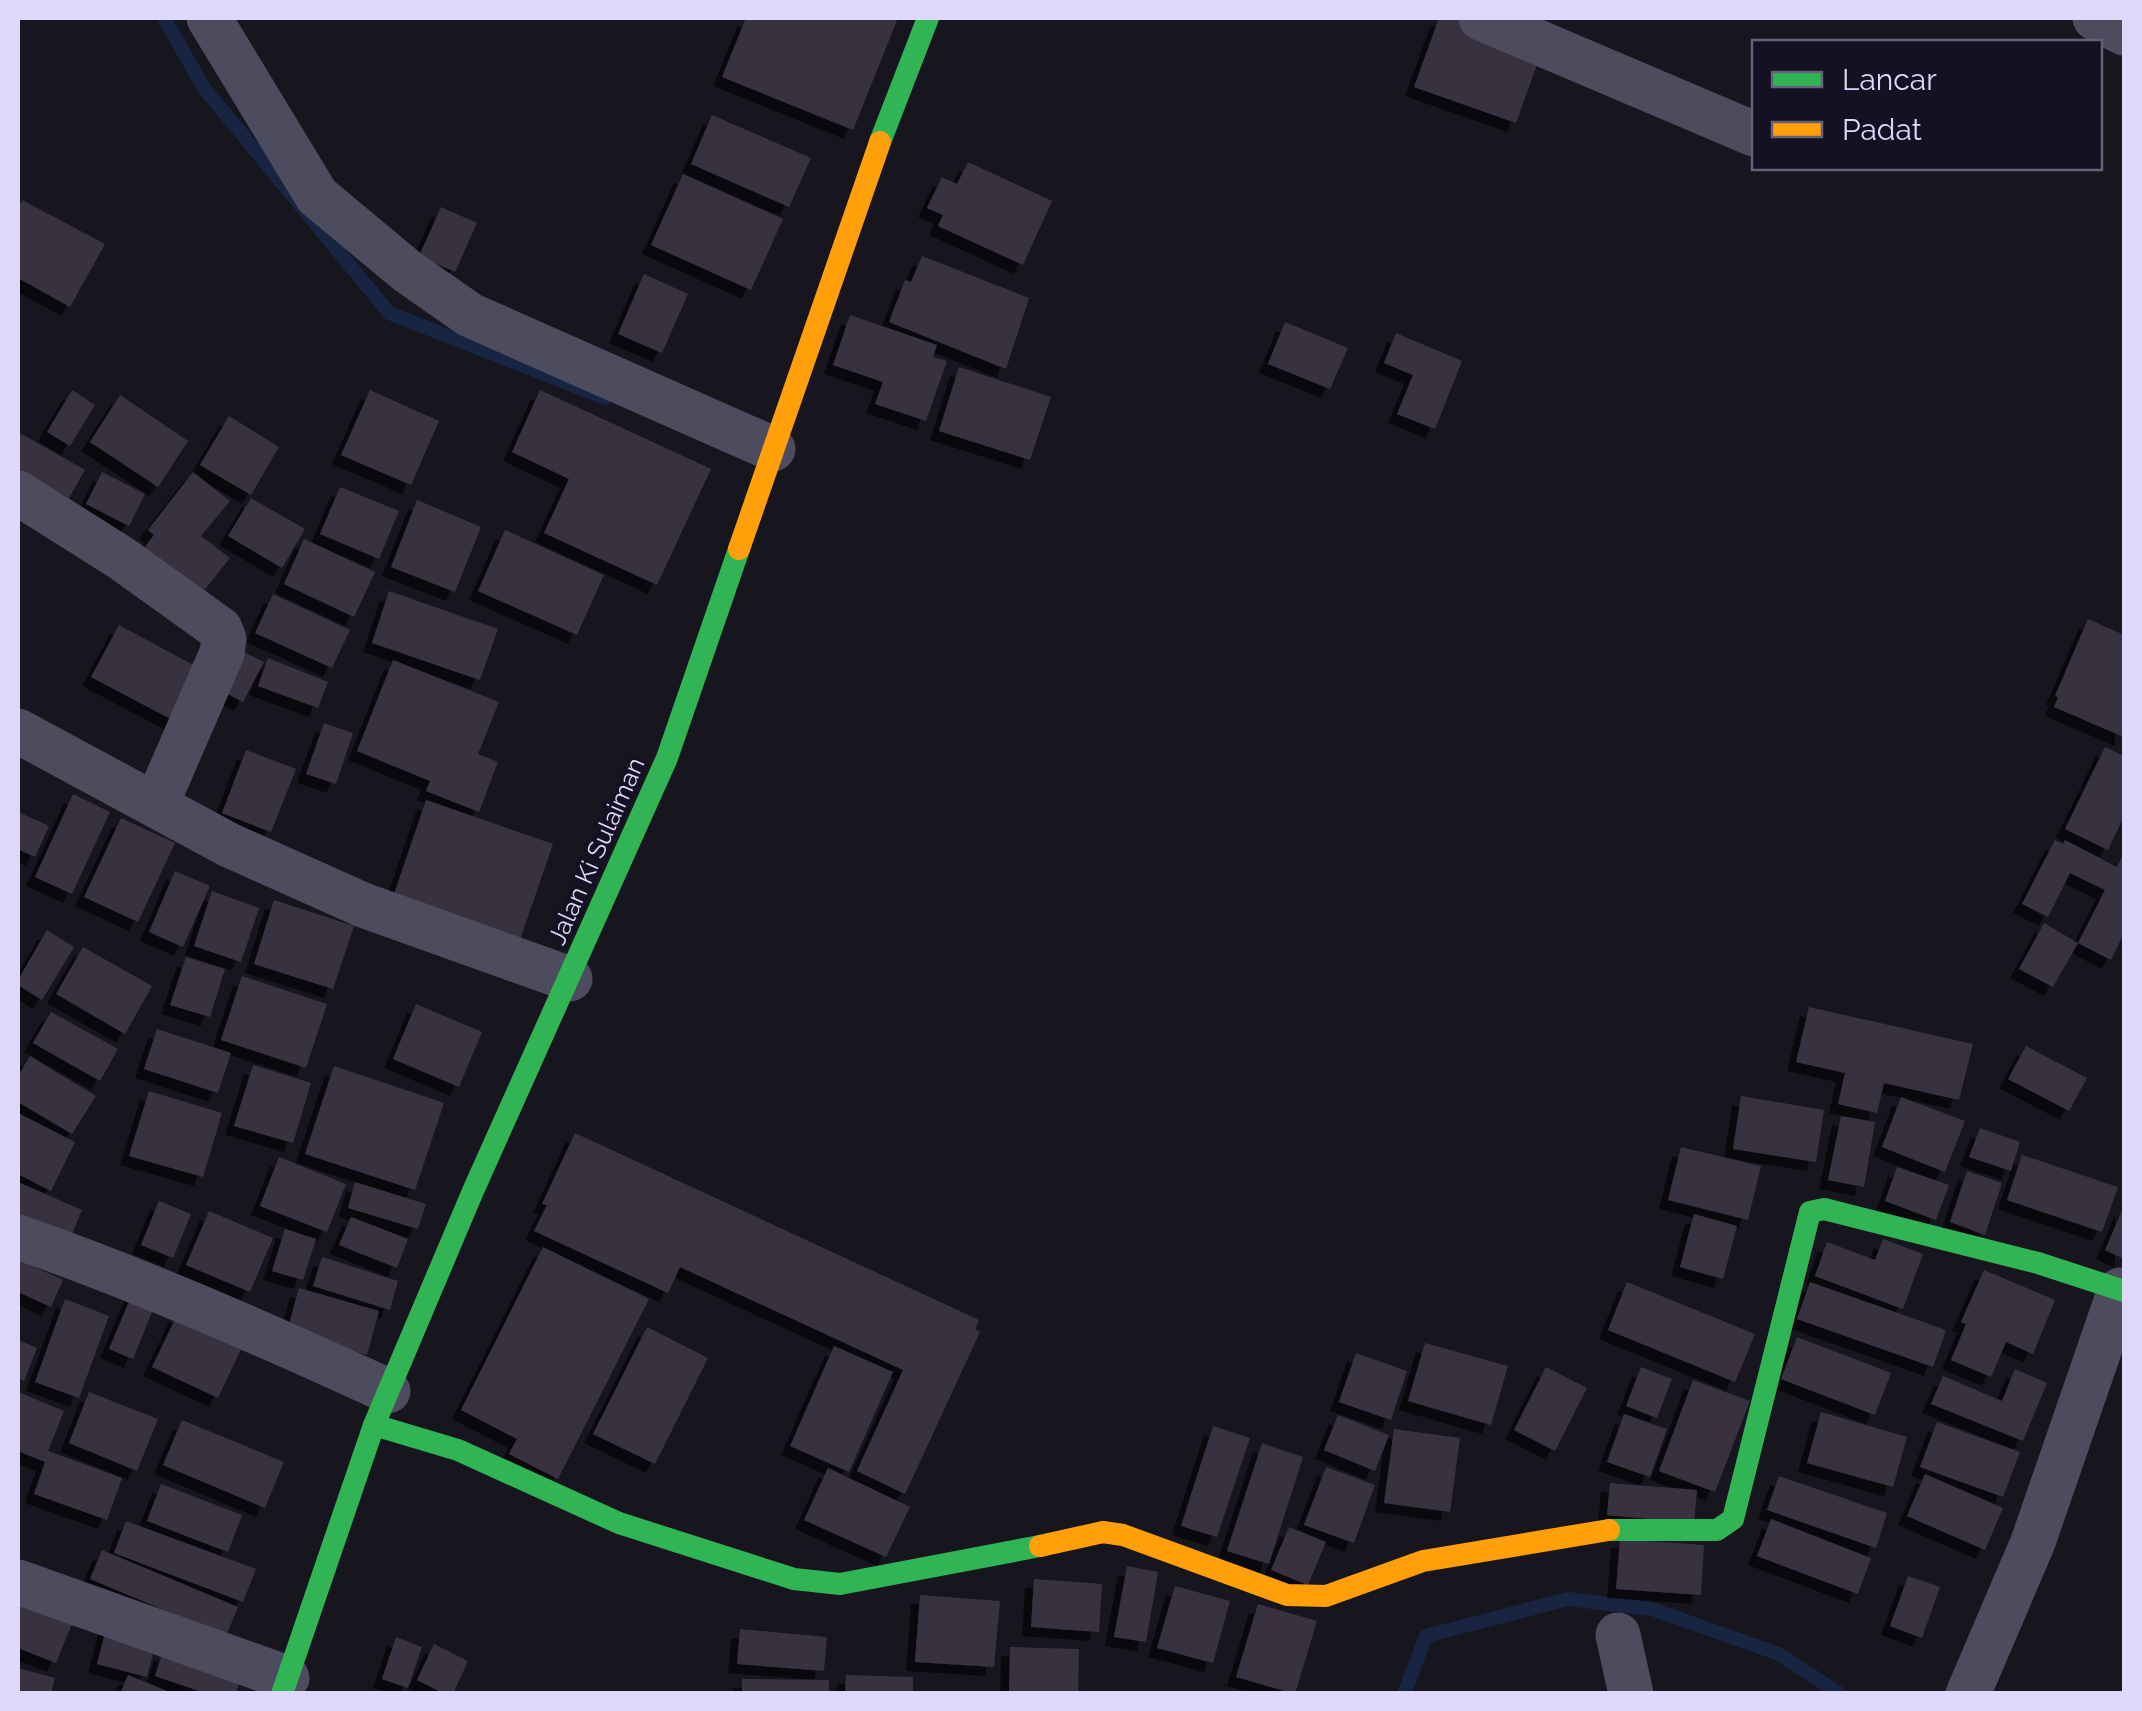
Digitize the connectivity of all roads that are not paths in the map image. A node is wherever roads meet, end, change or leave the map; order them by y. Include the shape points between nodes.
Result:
1 (209, 18) edge
2 (928, 18) edge
3 (1481, 18) edge
4 (2095, 18) edge
5 (2124, 33) edge
6 (1752, 133) edge
7 (773, 449) junction
8 (18, 493) edge
9 (18, 731) edge
10 (156, 805) junction
11 (570, 979) junction
12 (18, 1237) edge
13 (2122, 1291) edge
14 (381, 1408) junction
15 (18, 1582) edge
16 (1618, 1636) dead end
17 (284, 1686) edge
18 (1631, 1694) edge
19 (1968, 1694) edge

1 - 7 street via 317,196 407,271 470,315
2 - 7 street, Jalan Ki Sulaiman
3 - 6 street
4 - 5 street
7 - 11 street, Jalan Ki Sulaiman via 666,758
8 - 10 street via 220,629 222,652
9 - 10 street
10 - 11 street via 362,904
11 - 14 street, Jalan Ki Sulaiman
12 - 14 street via 230,1319
13 - 14 street via 2038,1263 1824,1209 1810,1212 1726,1527 1597,1530 1423,1561 1326,1596 1287,1594 1102,1532 840,1584 794,1580 619,1522 431,1442
13 - 19 street via 2033,1542
14 - 17 street, Jalan Ki Sulaiman
15 - 17 street
16 - 18 street

